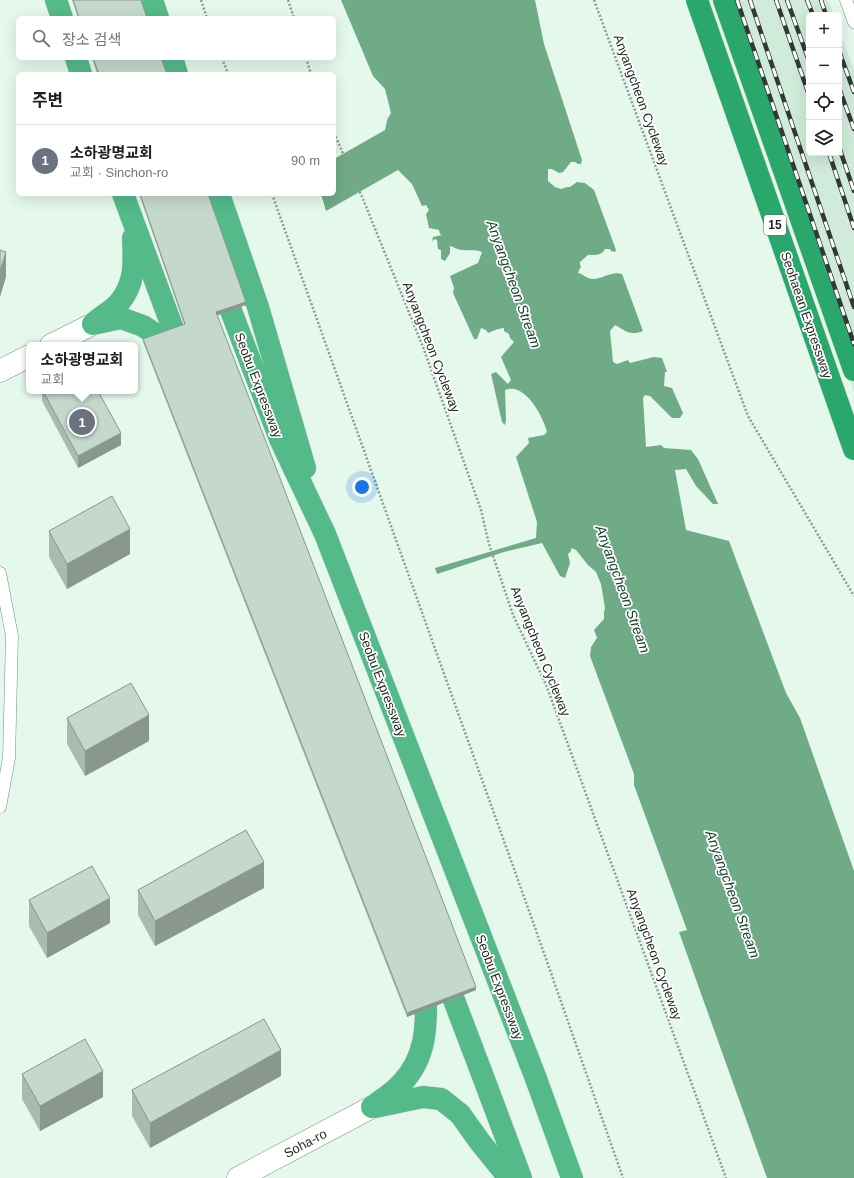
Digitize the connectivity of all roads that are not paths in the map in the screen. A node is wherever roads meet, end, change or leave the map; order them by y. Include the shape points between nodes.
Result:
1 (56, 0) edge
2 (152, 0) edge
3 (697, 0) edge
4 (724, 0) edge
5 (846, 0) edge
6 (61, 16) edge
7 (157, 16) edge
8 (854, 22) edge
9 (77, 60) edge
10 (173, 60) edge
11 (80, 72) edge
12 (176, 72) edge
13 (124, 196) edge
14 (220, 196) edge
15 (132, 221) junction
16 (212, 261) edge
17 (93, 324) junction
18 (57, 342) edge
19 (26, 358) edge
20 (854, 370) edge
21 (0, 371) edge
22 (854, 449) edge
23 (325, 534) junction
24 (0, 573) edge
25 (0, 807) edge
26 (372, 1107) junction
27 (238, 1178) edge
28 (509, 1178) edge
29 (521, 1178) edge
30 (572, 1178) edge

1 - 6 highway
2 - 7 highway
3 - 22 highway, Seohaean Expressway / 15
4 - 20 highway, Seohaean Expressway / 15
5 - 8 lane
9 - 11 highway
10 - 12 highway
13 - 15 highway
14 - 23 highway via 258,307
15 - 17 highway via 134,268 129,287 119,303
15 - 17 highway via 188,372 167,342 143,326 121,318
16 - 23 highway, Seobu Expressway via 280,439
17 - 18 street
19 - 21 street
23 - 30 highway, Seobu Expressway
24 - 25 lane via 12,636 9,758
26 - 27 street, Soha-ro
26 - 28 highway via 423,1097 441,1099 460,1114
26 - 29 highway via 401,1084 413,1069 422,1051 426,1032 431,957 487,1086

